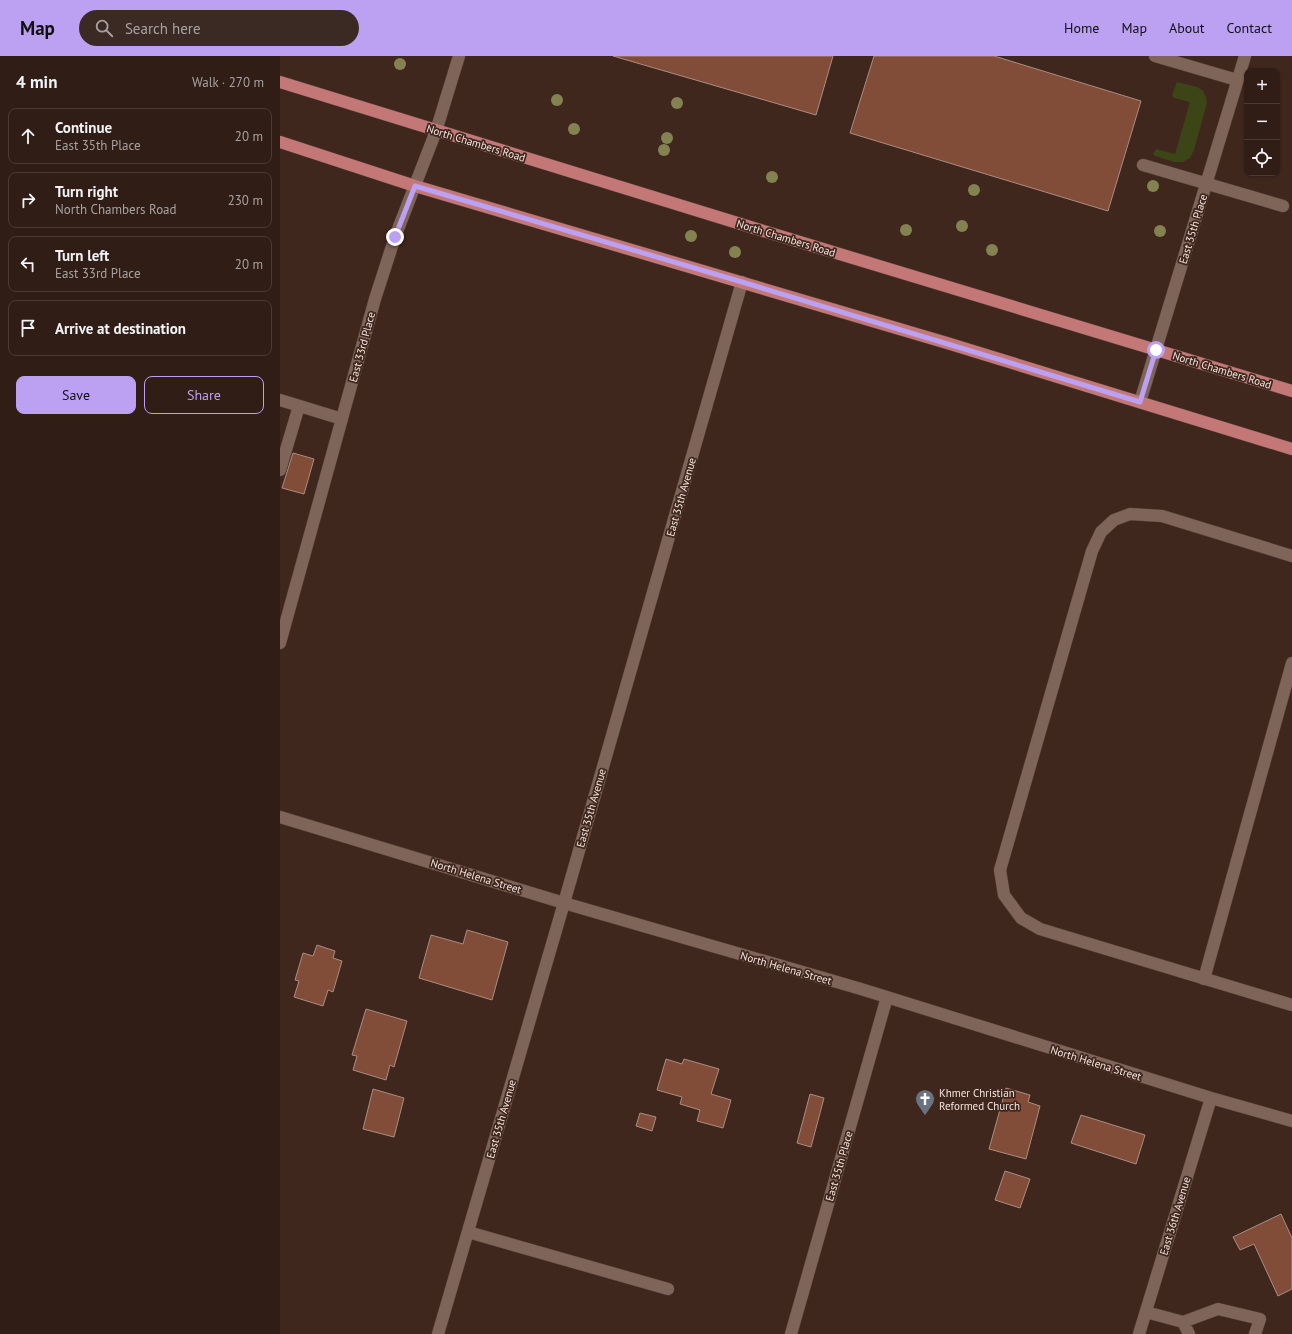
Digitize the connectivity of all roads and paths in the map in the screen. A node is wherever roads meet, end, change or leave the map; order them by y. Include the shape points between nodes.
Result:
1 (459, 56) edge
2 (1155, 56) edge
3 (1245, 56) edge
4 (1237, 80) junction
5 (280, 82) edge
6 (436, 131) junction
7 (280, 142) edge
8 (1143, 165) dead end
9 (1206, 183) junction
10 (415, 186) junction
11 (1283, 206) dead end
12 (742, 282) junction
13 (1156, 350) junction
14 (1292, 391) edge
15 (280, 400) edge
16 (1140, 402) junction
17 (299, 406) junction
18 (342, 419) junction
19 (1292, 449) edge
20 (280, 470) edge
21 (1292, 556) edge
22 (280, 643) edge
23 (1292, 663) edge
24 (280, 817) edge
25 (564, 903) junction
26 (1204, 979) junction
27 (887, 998) junction
28 (1292, 1005) edge
29 (1211, 1098) junction
30 (1292, 1121) edge
31 (468, 1232) junction
32 (668, 1289) dead end
33 (1146, 1312) junction
34 (1182, 1322) junction
35 (438, 1334) edge
36 (791, 1334) edge
37 (1139, 1334) edge
38 (1189, 1334) edge
39 (1255, 1334) edge

1 - 6 street, East 33rd Place
2 - 4 street
3 - 4 street, East 35th Place
4 - 9 street, East 35th Place
5 - 6 main road, North Chambers Road
6 - 10 street, East 33rd Place
6 - 13 main road, North Chambers Road
7 - 10 main road
8 - 9 street
9 - 11 street
9 - 13 street, East 35th Place
10 - 12 main road
10 - 18 street, East 33rd Place via 375,299
12 - 16 main road
12 - 25 street, East 35th Avenue
13 - 14 main road, North Chambers Road
13 - 16 street, East 35th Place
15 - 17 street
16 - 19 main road
17 - 18 street
17 - 20 street
18 - 22 street, East 33rd Place
21 - 26 street via 1162,516 1130,514 1114,520 1101,532 1092,551 1000,870 1004,895 1021,918 1040,929
23 - 26 street
24 - 25 street, North Helena Street
25 - 27 street, North Helena Street
25 - 31 street, East 35th Avenue
26 - 28 street
27 - 29 street, North Helena Street
27 - 36 street, East 35th Place
29 - 30 street, North Helena Street
29 - 33 street, East 36th Avenue
31 - 32 street
31 - 35 street, East 35th Avenue
33 - 34 street
33 - 37 street, East 36th Avenue
34 - 38 street
34 - 39 street via 1218,1309 1260,1319

